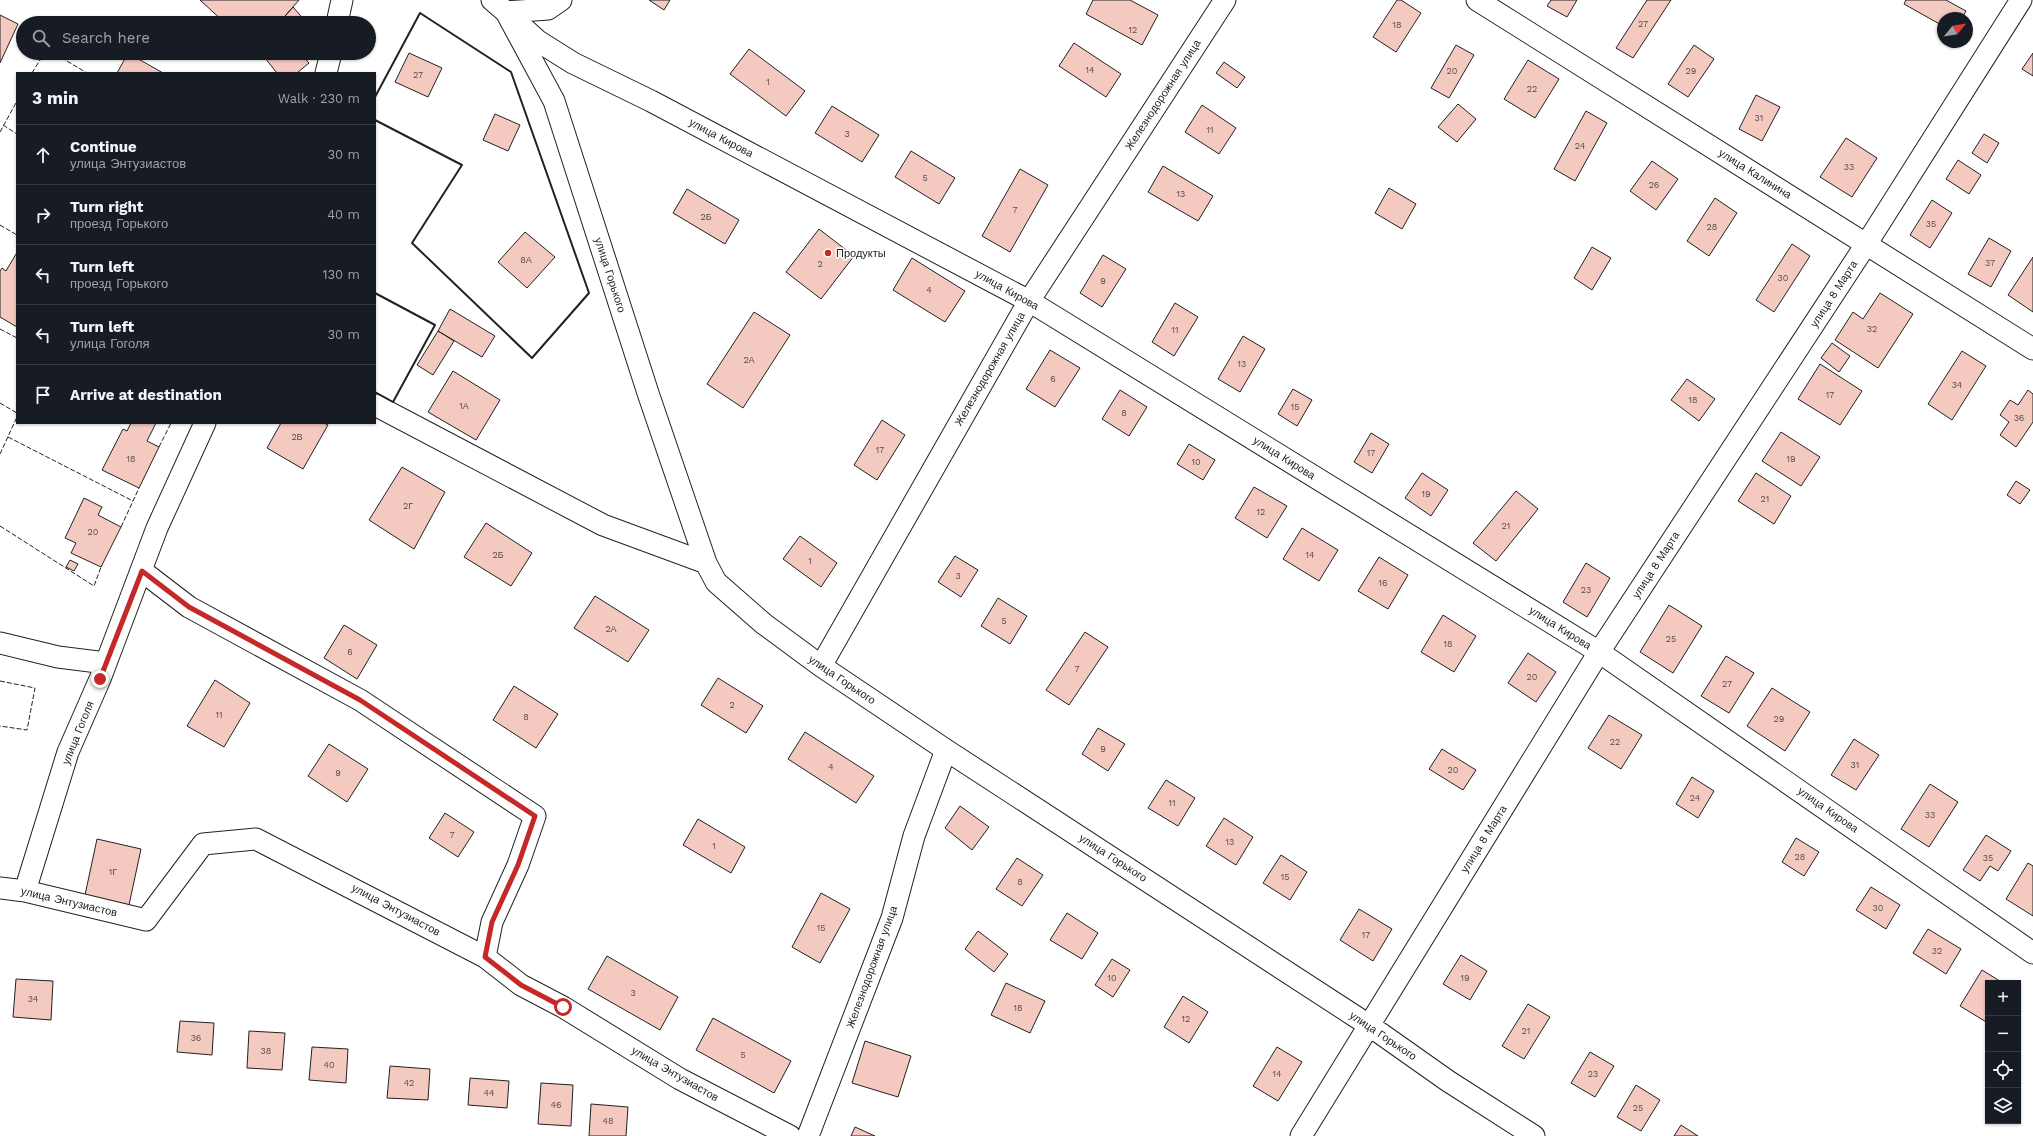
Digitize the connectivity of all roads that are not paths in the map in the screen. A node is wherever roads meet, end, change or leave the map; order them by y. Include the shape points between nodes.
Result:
1 (342, 0) edge
2 (561, 0) edge
3 (1225, 0) edge
4 (1477, 0) edge
5 (2021, 0) edge
6 (499, 6) edge
7 (339, 16) edge
8 (329, 60) edge
9 (326, 72) edge
10 (1867, 243) junction
11 (1029, 301) junction
12 (2033, 349) edge
13 (376, 406) edge
14 (205, 424) edge
15 (706, 563) junction
16 (142, 571) junction
17 (0, 643) edge
18 (1599, 652) junction
19 (106, 663) junction
20 (821, 666) junction
21 (946, 750) junction
22 (0, 888) edge
23 (25, 891) junction
24 (2033, 953) edge
25 (485, 957) junction
26 (1370, 1026) junction
27 (790, 1136) edge
28 (808, 1136) edge
29 (1301, 1136) edge
30 (1534, 1136) edge

1 - 7 street
2 - 6 street via 548,9
3 - 11 street, Железнодорожная улица
4 - 10 street, улица Калинина
5 - 10 street, улица 8 Марта
6 - 11 street, улица Кирова via 538,41 573,63 651,100
6 - 15 street, улица Горького via 554,101
8 - 9 street
10 - 12 street, улица Калинина
10 - 18 street, улица 8 Марта
11 - 18 street, улица Кирова
11 - 20 street, Железнодорожная улица
13 - 15 street via 602,525
14 - 16 street, улица Гоголя via 157,528
15 - 20 street, улица Горького via 716,582 764,624
16 - 19 street, улица Гоголя
16 - 25 street via 189,607 360,700 535,816 518,865 492,922
17 - 19 street via 58,656
18 - 24 street, улица Кирова
18 - 26 street, улица 8 Марта
19 - 23 street, улица Гоголя via 68,752
20 - 21 street, улица Горького
21 - 26 street, улица Горького
21 - 28 street, Железнодорожная улица via 914,836 892,918
22 - 23 street, улица Энтузиастов
23 - 25 street, улица Энтузиастов via 146,920 202,844 256,839
25 - 27 street, улица Энтузиастов via 521,985 569,1011 680,1079
26 - 29 street, улица 8 Марта
26 - 30 street, улица Горького

